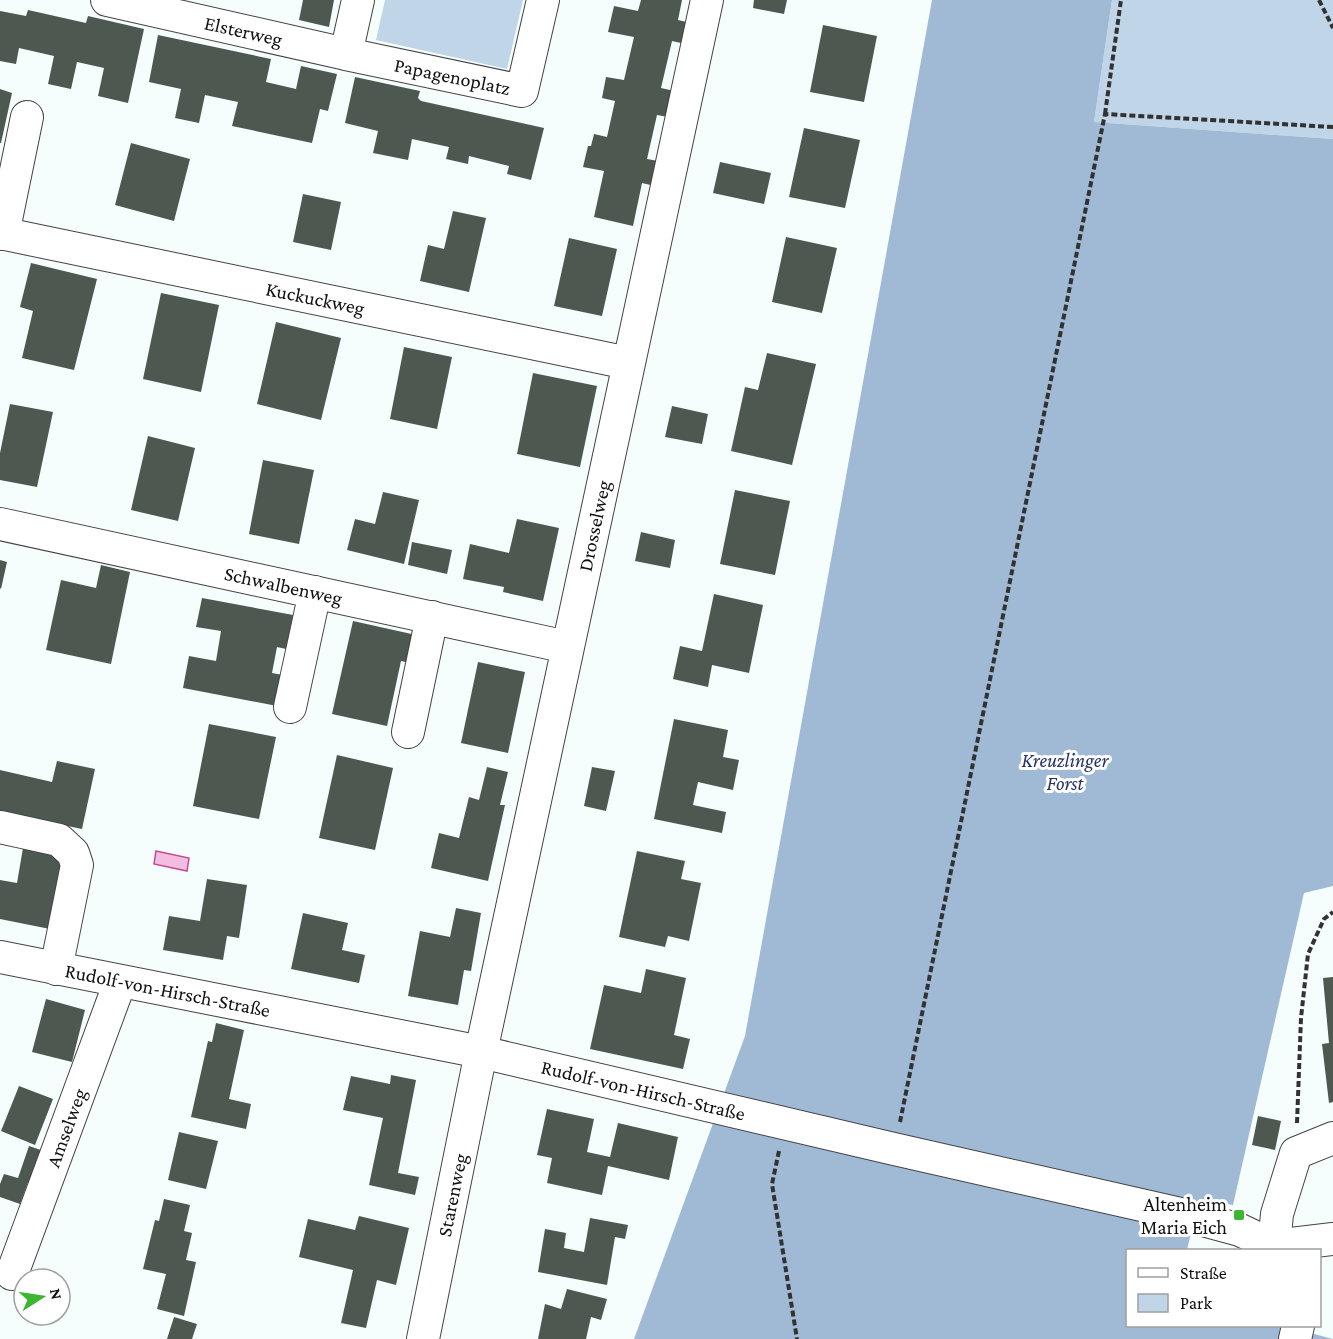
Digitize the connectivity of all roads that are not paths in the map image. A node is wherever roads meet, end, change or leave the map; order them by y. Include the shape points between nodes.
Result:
1 (106, 0) edge
2 (358, 0) edge
3 (543, 0) edge
4 (707, 0) edge
5 (346, 54) junction
6 (27, 117) dead end
7 (2, 233) edge
8 (628, 363) junction
9 (0, 524) edge
10 (315, 592) junction
11 (432, 617) junction
12 (567, 646) junction
13 (290, 707) dead end
14 (408, 732) dead end
15 (0, 827) edge
16 (0, 957) edge
17 (56, 969) junction
18 (120, 981) junction
19 (481, 1052) junction
20 (1333, 1138) edge
21 (1333, 1239) edge
22 (1275, 1248) edge
23 (15, 1267) edge
24 (423, 1339) edge

1 - 5 street, Elsterweg
2 - 5 street
3 - 5 street, Papagenoplatz via 522,91
4 - 8 street, Drosselweg
6 - 7 street, Kuckuckweg
7 - 8 street, Kuckuckweg
8 - 12 street, Drosselweg
9 - 10 street, Schwalbenweg
10 - 11 street, Schwalbenweg
10 - 13 street
11 - 12 street, Schwalbenweg
11 - 14 street
12 - 19 street, Drosselweg
15 - 17 street via 59,840 73,853 77,865
16 - 17 street, Rudolf-von-Hirsch-Straße
17 - 18 street, Rudolf-von-Hirsch-Straße
18 - 19 street, Rudolf-von-Hirsch-Straße
18 - 23 street, Amselweg
19 - 22 street, Rudolf-von-Hirsch-Straße via 1181,1214 1240,1230
19 - 24 street, Starenweg
20 - 22 street via 1296,1154 1277,1214
21 - 22 street

